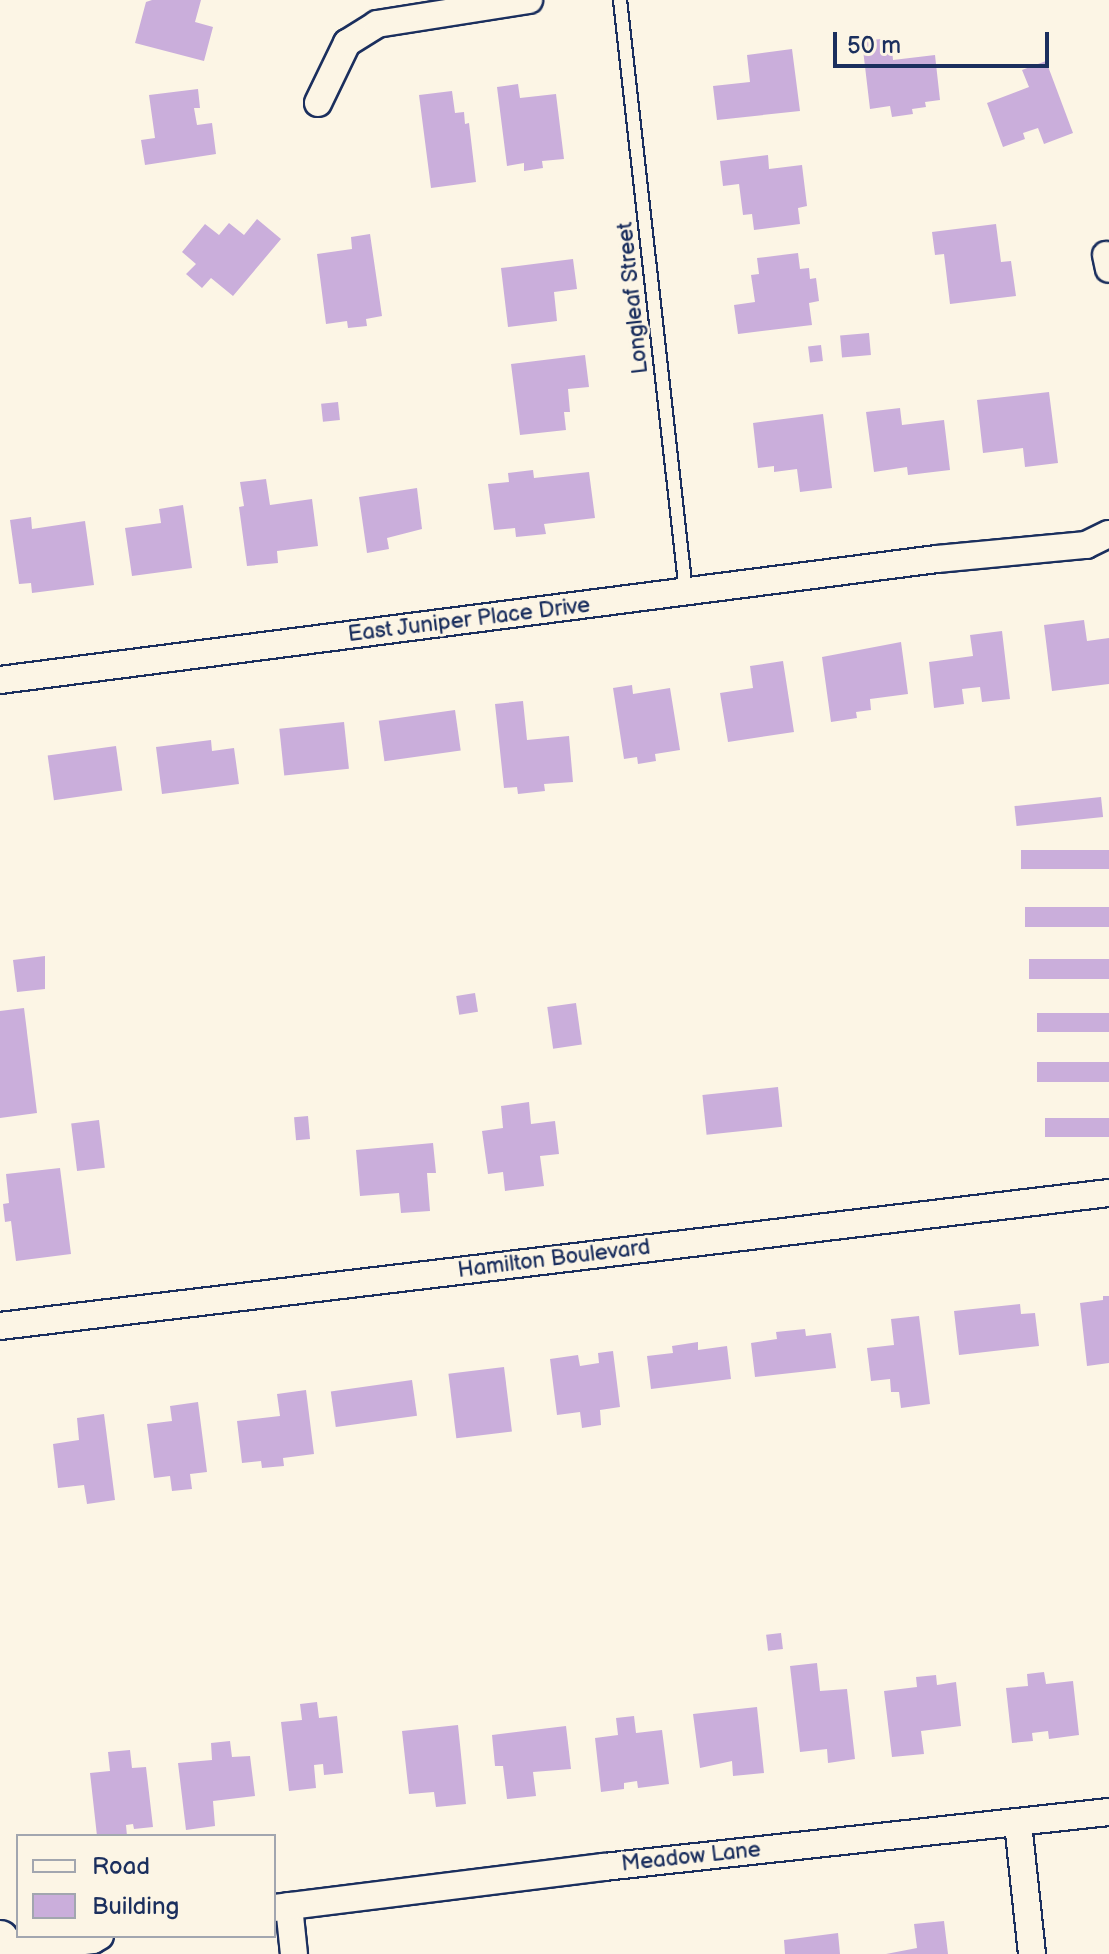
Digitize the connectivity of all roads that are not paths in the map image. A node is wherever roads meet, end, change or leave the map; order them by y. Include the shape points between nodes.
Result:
1 (529, 0) edge
2 (620, 0) edge
3 (318, 103) dead end
4 (1109, 534) edge
5 (686, 592) junction
6 (0, 680) edge
7 (1109, 1193) edge
8 (0, 1326) edge
9 (1109, 1812) edge
10 (1018, 1823) junction
11 (281, 1907) edge
12 (16, 1926) edge
13 (0, 1938) edge
14 (96, 1938) edge
15 (2, 1954) edge
16 (294, 1954) edge
17 (1032, 1954) edge

1 - 3 street via 377,24 347,43
2 - 5 lane, Longleaf Street
4 - 5 street, East Juniper Place Drive via 1086,545
5 - 6 street, East Juniper Place Drive
7 - 8 street, Hamilton Boulevard
9 - 10 street, Meadow Lane
10 - 11 street, Meadow Lane
10 - 17 street
11 - 16 street
12 - 13 street
13 - 14 street via 24,1948
13 - 15 street

